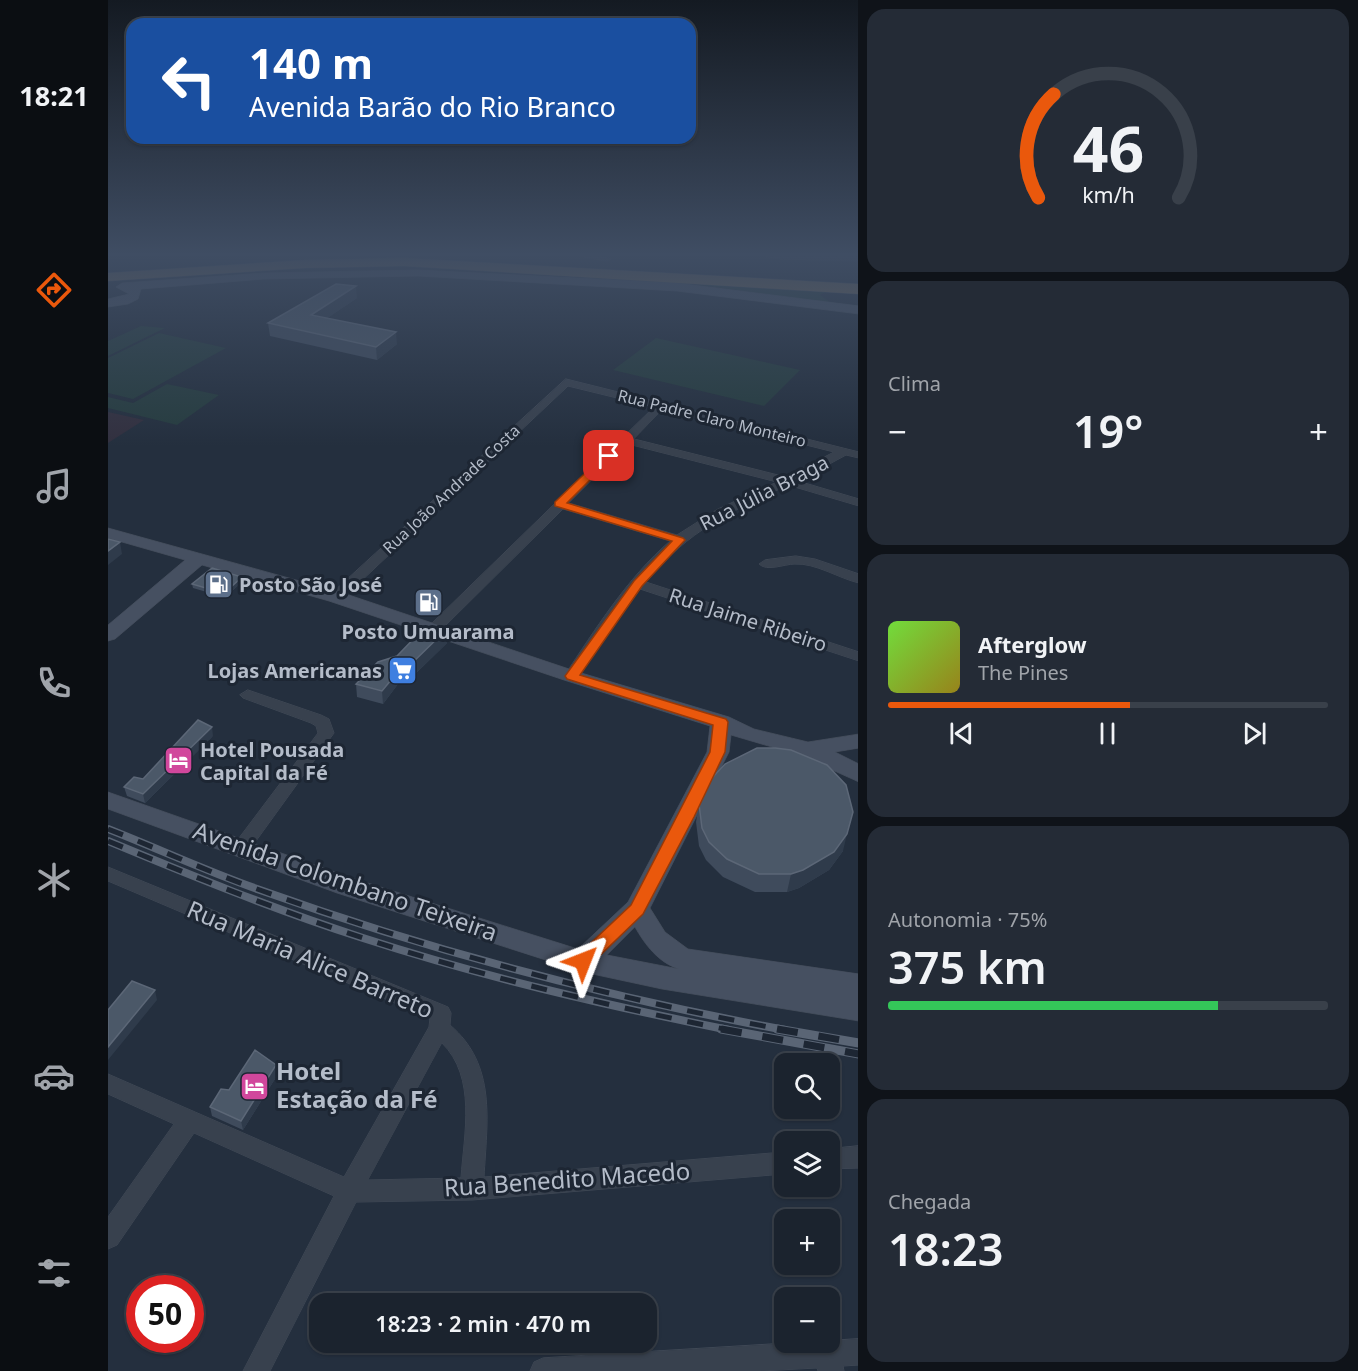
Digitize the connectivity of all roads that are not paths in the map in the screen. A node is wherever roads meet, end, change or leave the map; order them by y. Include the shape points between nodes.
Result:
1 (566, 382) joint
2 (661, 406) junction
3 (625, 440) junction
4 (844, 451) junction
5 (858, 454) edge
6 (787, 481) junction
7 (858, 503) edge
8 (559, 504) junction
9 (108, 533) edge
10 (679, 540) junction
11 (199, 558) junction
12 (765, 564) dead end
13 (858, 579) edge
14 (638, 584) junction
15 (336, 597) junction
16 (434, 629) junction
17 (108, 636) edge
18 (858, 657) edge
19 (571, 676) junction
20 (248, 695) dead end
21 (721, 722) junction
22 (747, 734) junction
23 (858, 741) edge
24 (806, 749) junction
25 (718, 752) junction
26 (858, 774) edge
27 (108, 800) edge
28 (242, 847) junction
29 (108, 873) edge
30 (637, 909) junction
31 (583, 961) junction
32 (858, 972) edge
33 (828, 982) junction
34 (858, 986) edge
35 (858, 1009) edge
36 (440, 1028) junction
37 (108, 1084) edge
38 (190, 1120) junction
39 (858, 1157) edge
40 (840, 1158) edge
41 (774, 1164) edge
42 (472, 1189) junction
43 (349, 1191) junction
44 (108, 1237) edge
45 (858, 1352) edge
46 (830, 1362) edge
47 (626, 1369) edge
48 (256, 1371) edge
49 (543, 1371) edge

1 - 2 street, Rua Padre Claro Monteiro
1 - 15 street, Rua João Andrade Costa
2 - 3 street
2 - 4 street, Rua Padre Claro Monteiro
3 - 6 street
3 - 8 street
4 - 5 street, Rua Padre Claro Monteiro
4 - 6 street, Rua Júlia Braga
6 - 7 street
6 - 10 street, Rua Júlia Braga via 706,520
8 - 10 street
8 - 16 street
9 - 11 main road
10 - 14 street, Rua Júlia Braga
11 - 15 main road
11 - 17 main road
12 - 13 street via 810,562
14 - 18 street, Rua Jaime Ribeiro
14 - 19 street, Rua Júlia Braga
15 - 16 main road
16 - 19 main road
19 - 21 main road
20 - 28 street via 316,719 323,723 326,733
21 - 22 main road
21 - 25 main road
22 - 24 main road
22 - 25 main road
23 - 24 main road
24 - 26 main road
25 - 30 main road
27 - 28 main road, Avenida Colombano Teixeira
28 - 31 main road, Avenida Colombano Teixeira via 346,886
29 - 36 street, Rua Maria Alice Barreto via 441,1013
30 - 31 main road
30 - 33 main road via 656,939 681,959
31 - 35 main road, Avenida Colombano Teixeira via 662,978
32 - 33 main road
33 - 34 main road
36 - 42 street, Rua Maria Alice Barreto via 458,1045 473,1075
36 - 43 street
37 - 38 street
38 - 43 street
38 - 44 street
39 - 40 street
41 - 42 street, Rua Benedito Macedo
42 - 43 street, Rua Benedito Macedo
43 - 48 street
45 - 46 street
46 - 47 street
47 - 49 street

